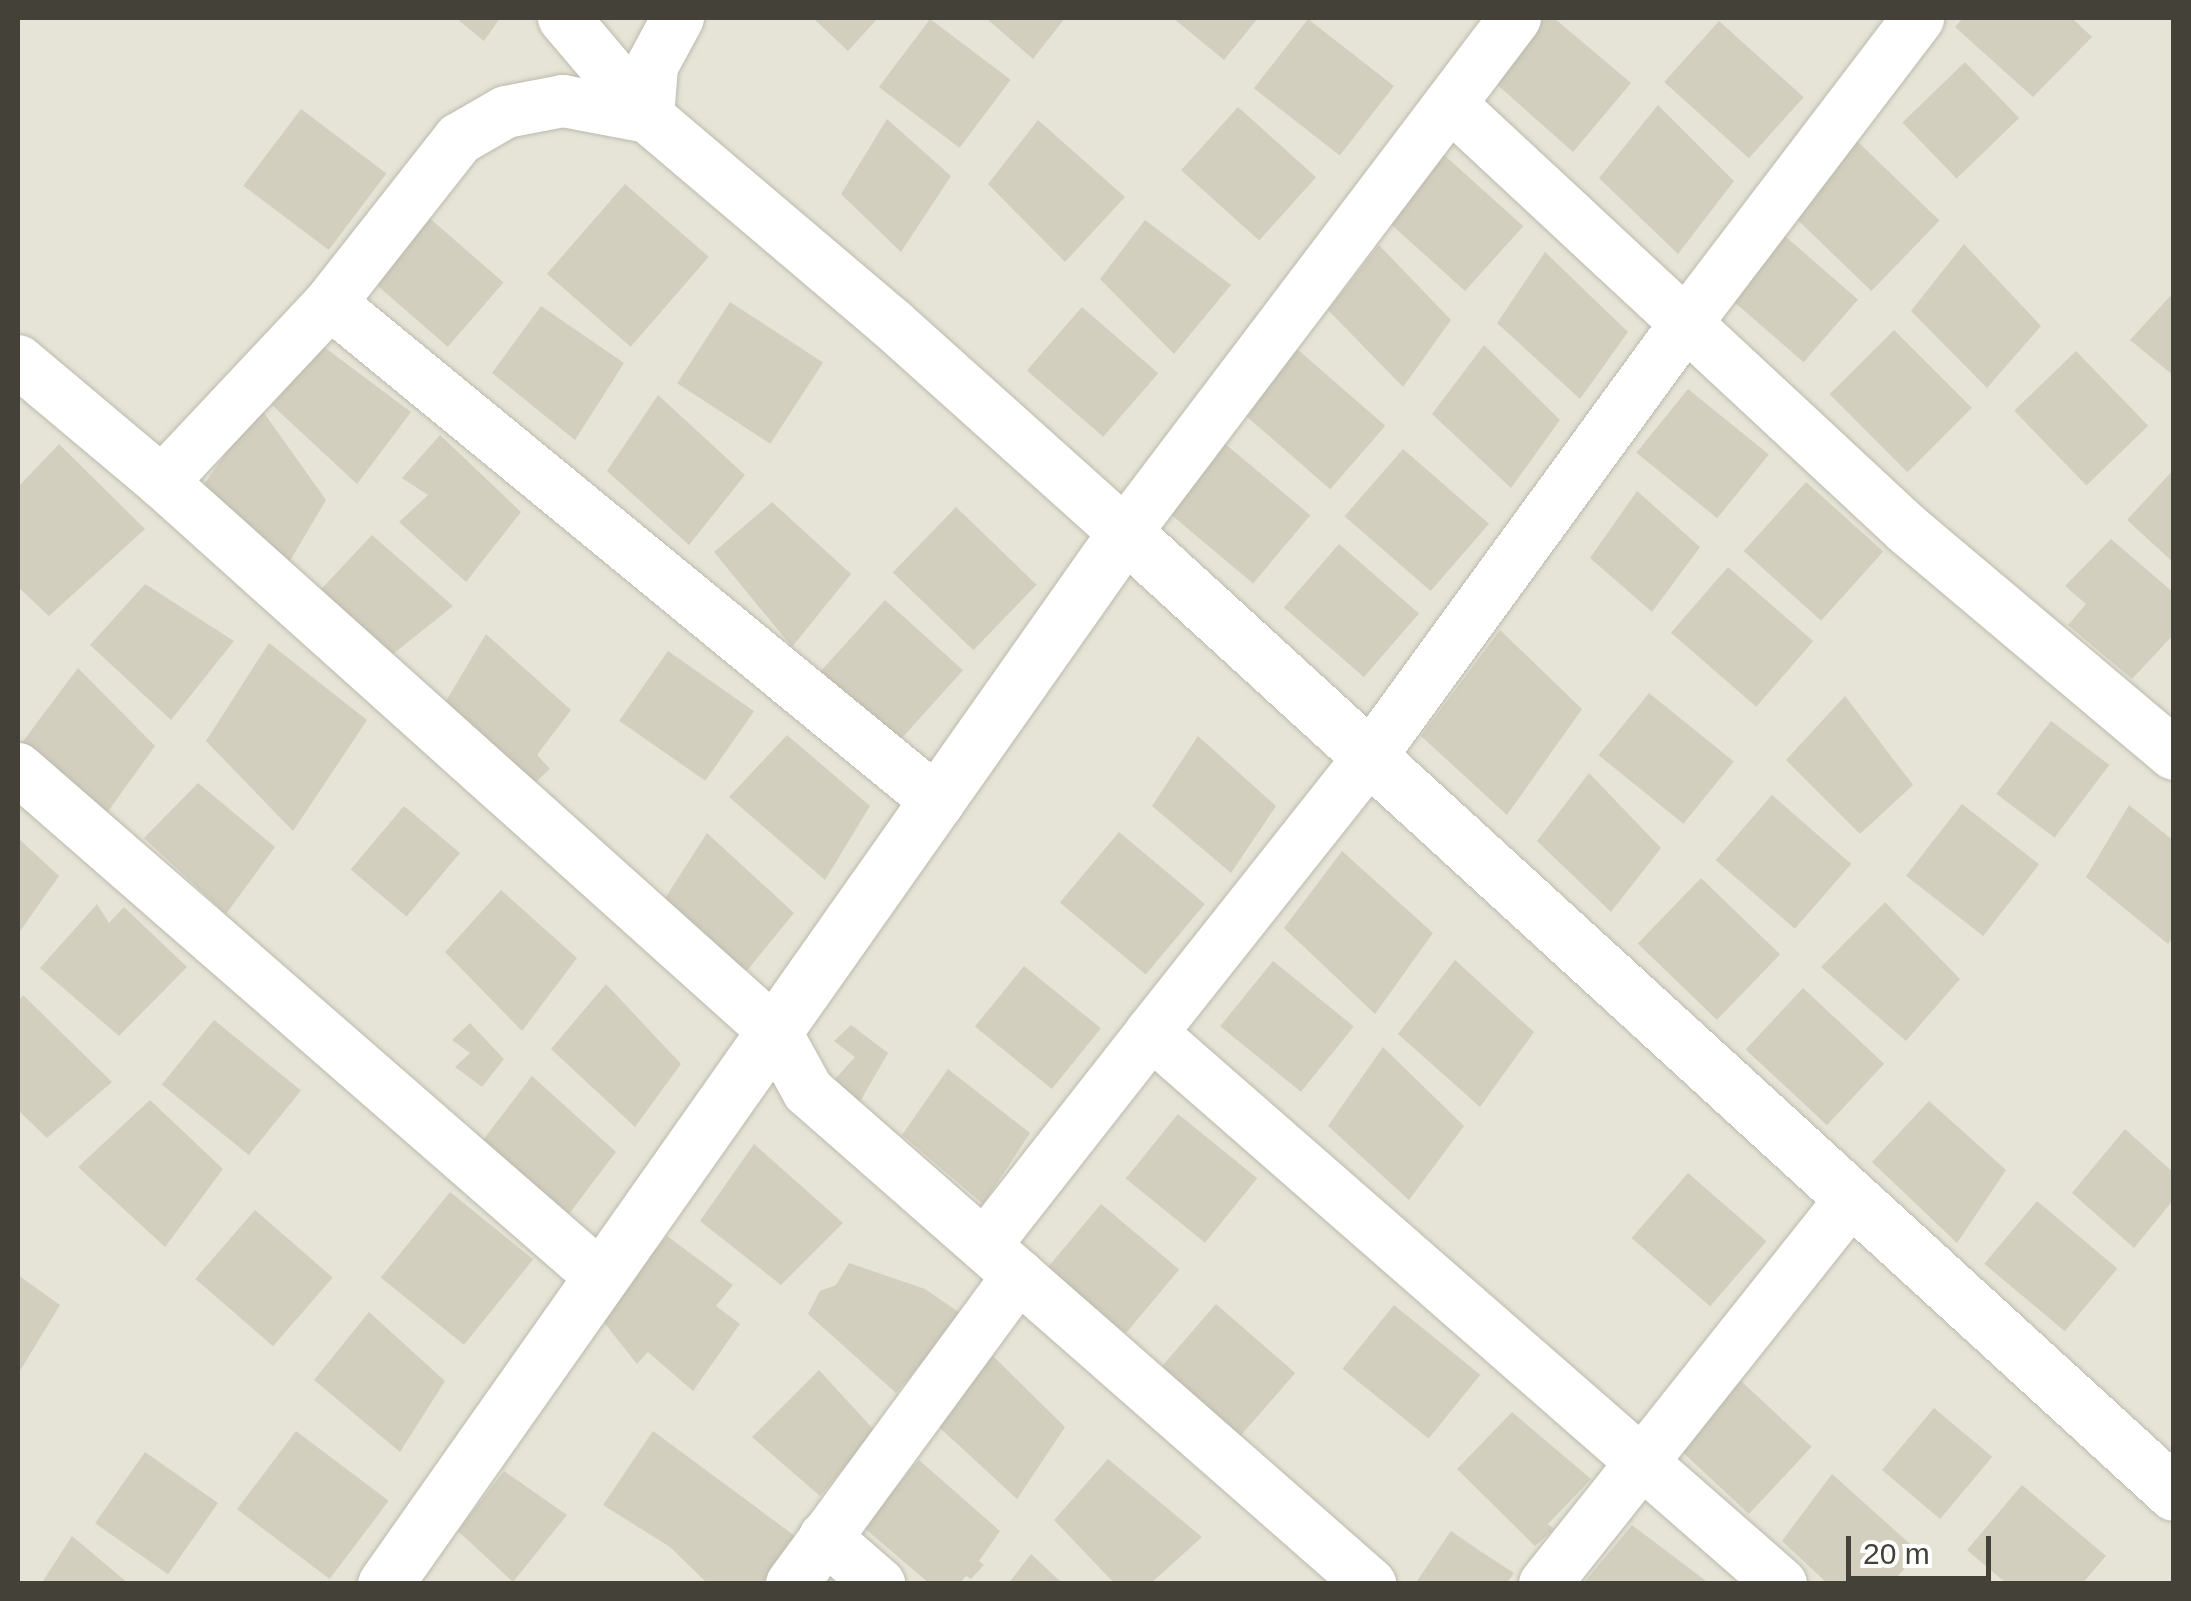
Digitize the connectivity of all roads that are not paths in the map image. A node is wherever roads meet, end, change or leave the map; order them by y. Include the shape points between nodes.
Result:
1 (564, 18) edge
2 (678, 18) edge
3 (1515, 18) edge
4 (1918, 18) edge
5 (1450, 104) junction
6 (648, 117) junction
7 (330, 304) junction
8 (1686, 324) junction
9 (18, 362) edge
10 (162, 482) junction
11 (1125, 533) junction
12 (2174, 754) edge
13 (1370, 757) junction
14 (18, 769) edge
15 (938, 802) junction
16 (776, 1033) junction
17 (1150, 1033) junction
18 (1852, 1198) junction
19 (1002, 1260) junction
20 (602, 1278) junction
21 (1642, 1462) junction
22 (2174, 1492) edge
23 (826, 1537) junction
24 (385, 1584) edge
25 (792, 1584) edge
26 (879, 1584) edge
27 (1370, 1584) edge
28 (1545, 1584) edge
29 (1782, 1584) edge

1 - 6 street
2 - 6 street via 652,66
3 - 5 street
4 - 8 street
5 - 8 street
5 - 11 street
6 - 7 street via 563,101 506,112 460,139
6 - 11 street
7 - 10 street
7 - 15 street
8 - 12 street via 1907,528
8 - 13 street
9 - 10 street
10 - 16 street
11 - 13 street
11 - 15 street
13 - 17 street
13 - 18 street
14 - 20 street
15 - 16 street
16 - 19 street via 808,1091
16 - 20 street
17 - 19 street
17 - 21 street
18 - 21 street
18 - 22 street
19 - 23 street
19 - 27 street
20 - 24 street
21 - 28 street
21 - 29 street
23 - 25 street
23 - 26 street

